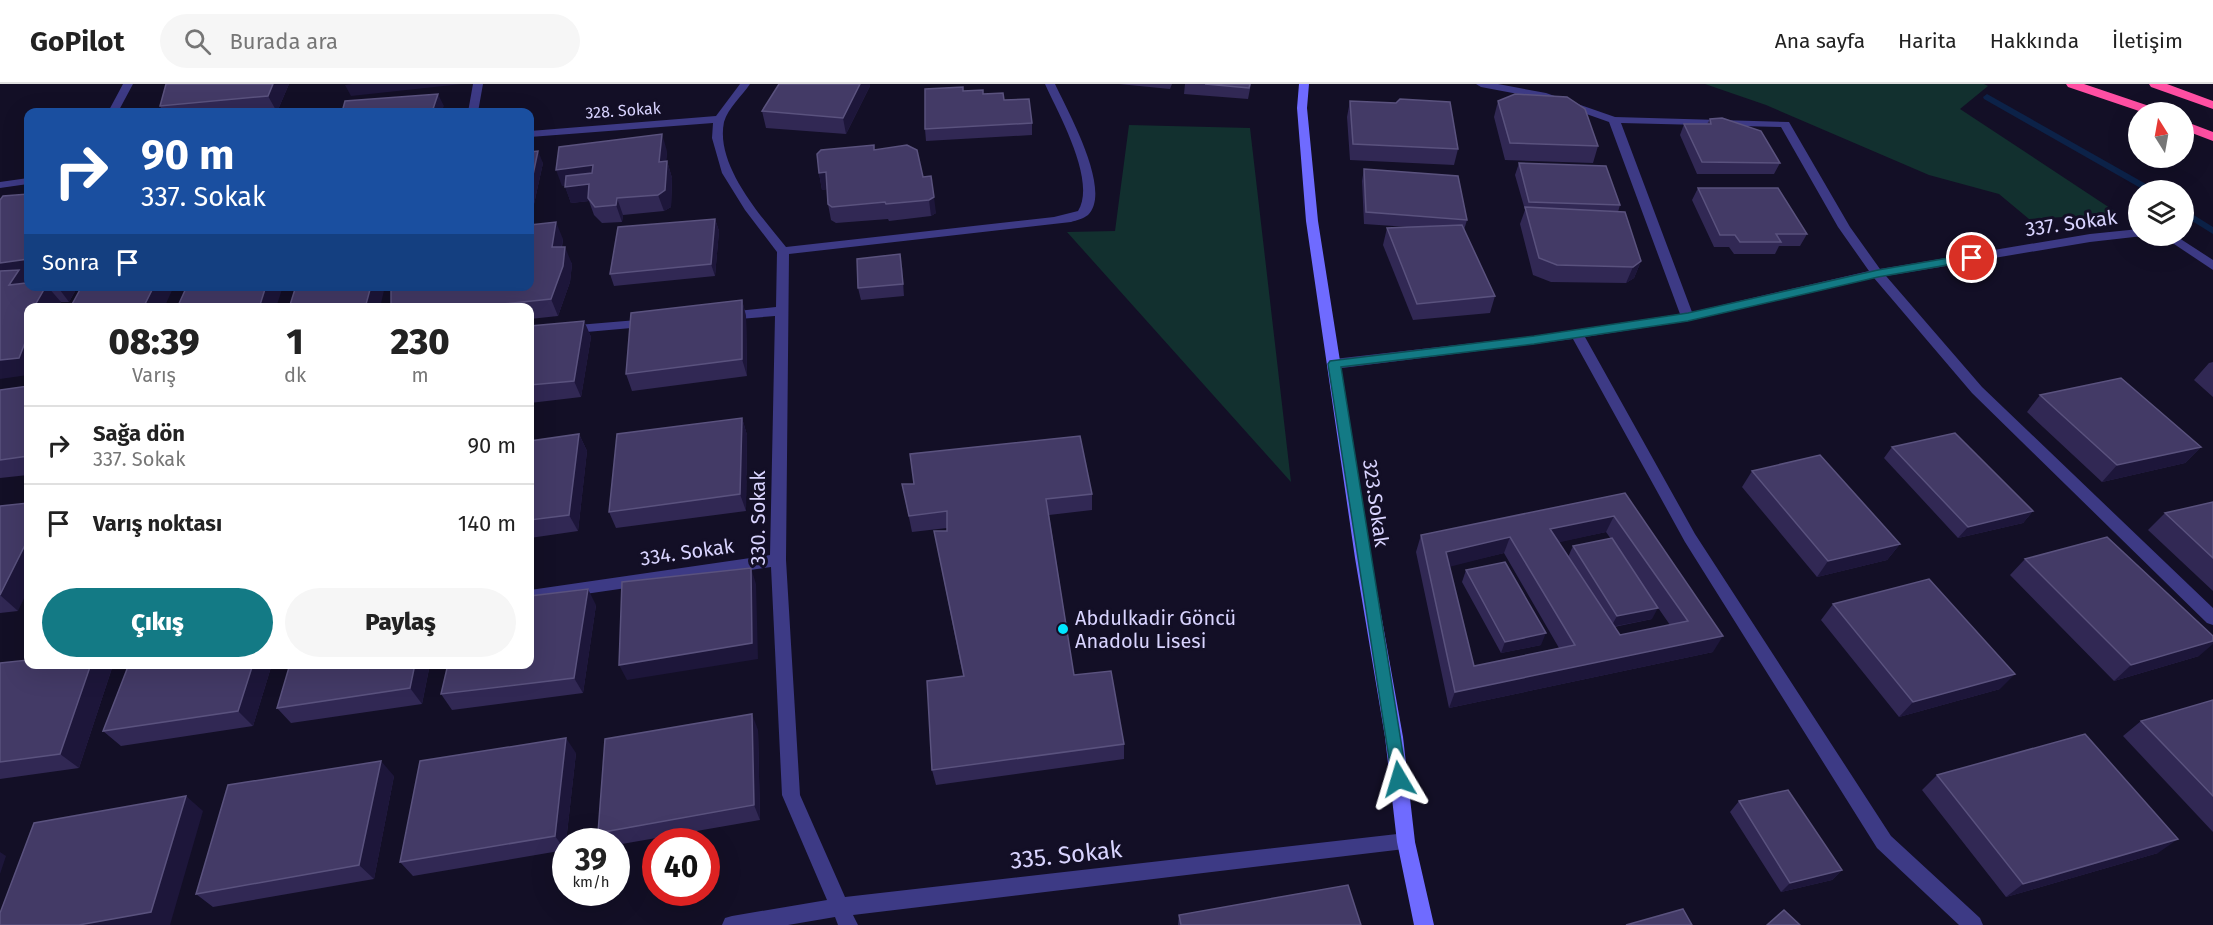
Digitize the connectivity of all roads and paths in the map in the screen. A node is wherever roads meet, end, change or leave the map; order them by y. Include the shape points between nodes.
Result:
1 (128, 84) edge
2 (478, 84) edge
3 (745, 84) edge
4 (1050, 84) edge
5 (1304, 84) edge
6 (1481, 84) edge
7 (2072, 84) edge
8 (2155, 84) edge
9 (2128, 103) edge
10 (2213, 105) edge
11 (115, 108) edge
12 (474, 108) edge
13 (720, 119) junction
14 (1614, 120) junction
15 (2194, 129) edge
16 (534, 134) edge
17 (2213, 136) edge
18 (24, 181) edge
19 (0, 185) edge
20 (2128, 234) edge
21 (2183, 246) edge
22 (783, 251) junction
23 (2213, 266) edge
24 (1878, 273) junction
25 (780, 311) junction
26 (709, 317) edge
27 (1688, 317) junction
28 (661, 322) edge
29 (534, 333) edge
30 (1577, 334) junction
31 (1334, 364) junction
32 (778, 560) junction
33 (534, 595) edge
34 (2213, 618) edge
35 (1406, 842) junction
36 (839, 907) junction
37 (732, 925) edge
38 (848, 925) edge
39 (1424, 925) edge
40 (1973, 925) edge

1 - 11 street
2 - 12 street
3 - 13 street
4 - 22 street via 1083,157 1091,198 1080,215
5 - 31 street, 323.Sokak via 1302,108 1312,221
6 - 14 street via 1546,96
7 - 9 highway
8 - 10 highway
13 - 16 street, 328. Sokak
13 - 22 street via 716,137 743,203
14 - 24 street via 1785,124 1844,227
14 - 27 street
15 - 17 highway
18 - 19 street
20 - 24 street, 337. Sokak
21 - 23 street
22 - 25 street, 330. Sokak
24 - 27 street, 337. Sokak
24 - 34 street via 1977,390
25 - 26 street
25 - 32 street, 330. Sokak
27 - 30 street, 337. Sokak
28 - 29 street
30 - 31 street, 337. Sokak
30 - 40 street via 1690,538 1884,842
31 - 35 street, 323.Sokak via 1394,737
32 - 33 street, 334. Sokak
32 - 36 street, 330. Sokak via 791,795
35 - 36 street, 335. Sokak
35 - 39 street, 323.Sokak
36 - 37 street, 335. Sokak
36 - 38 street, 330. Sokak

